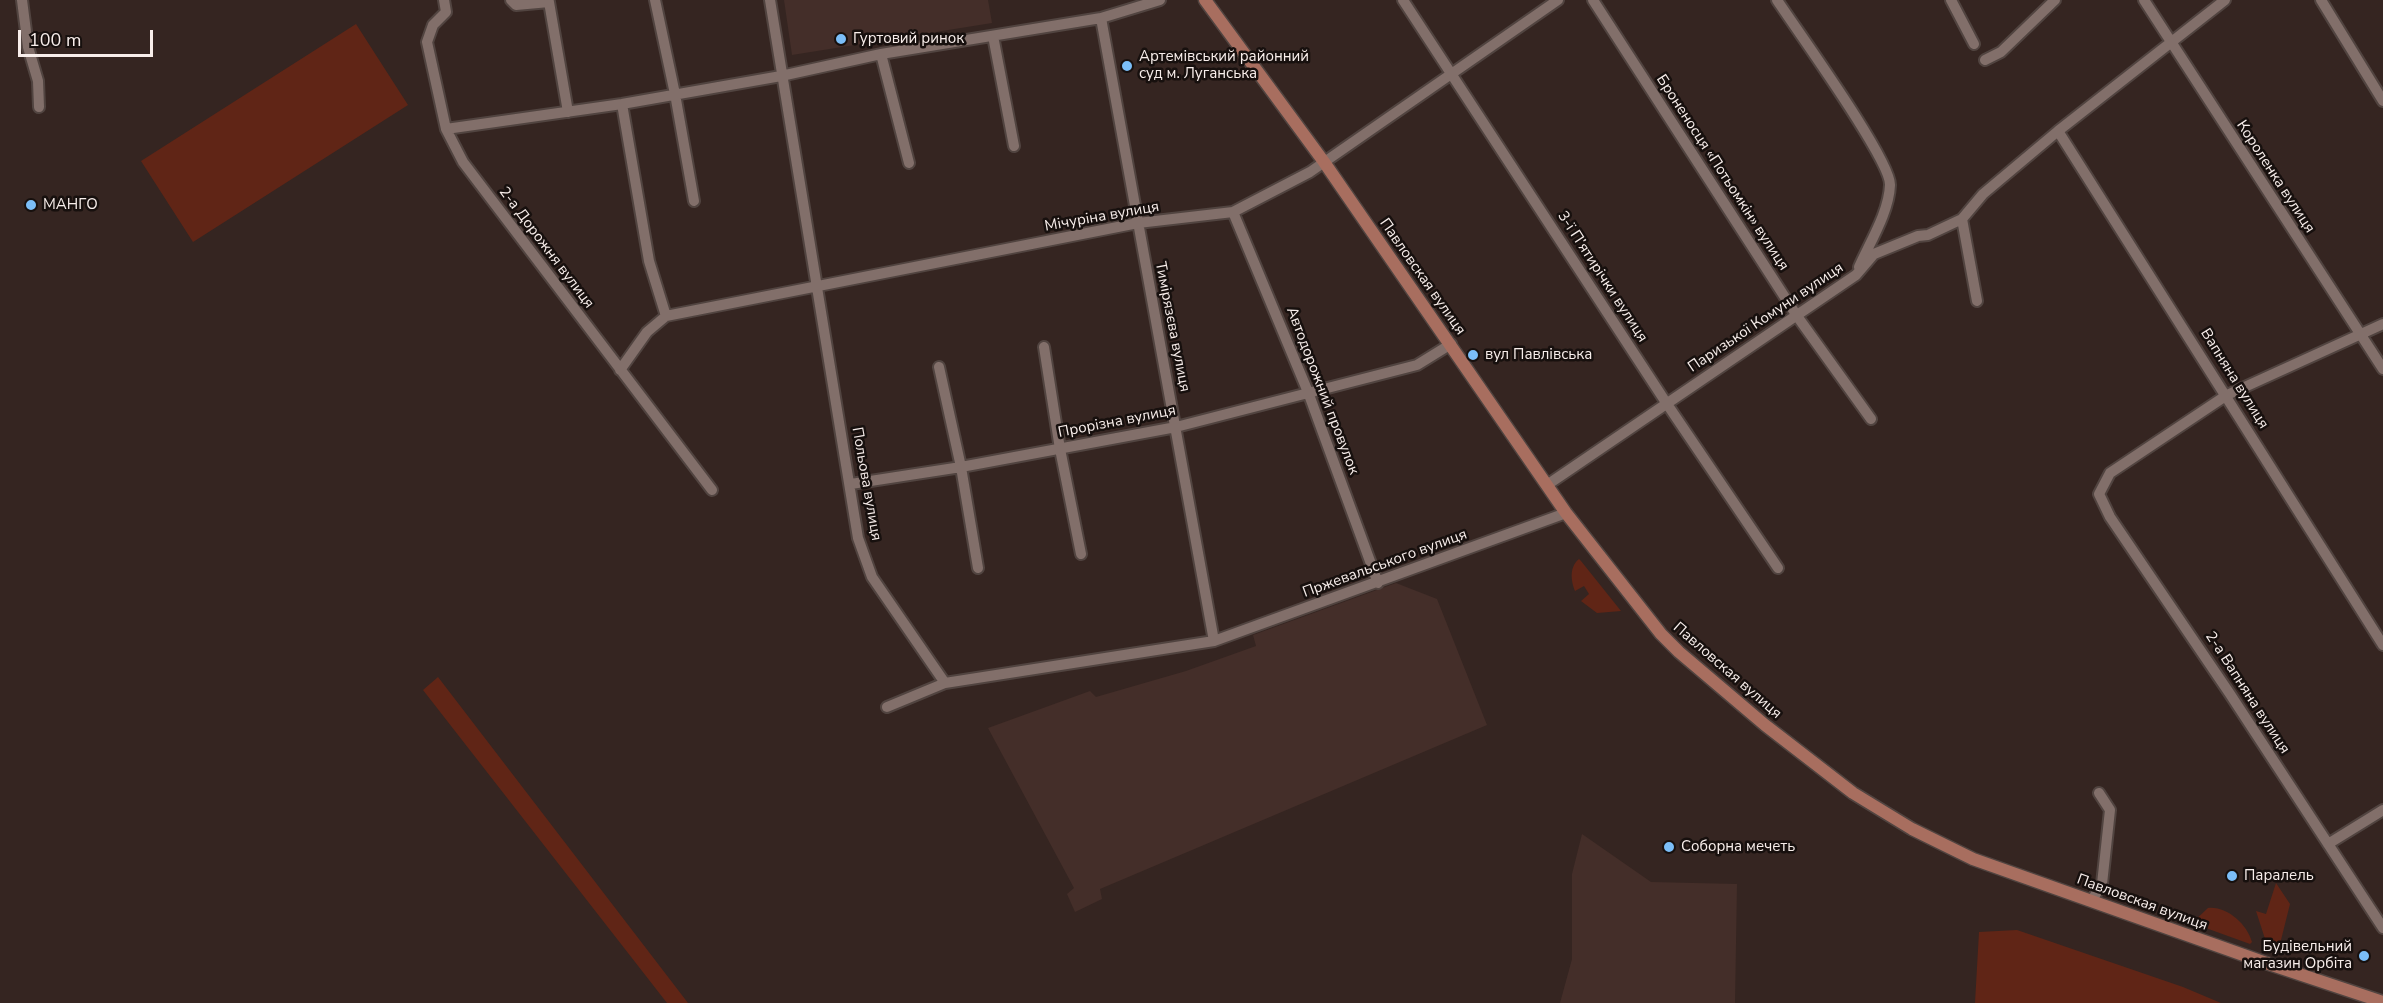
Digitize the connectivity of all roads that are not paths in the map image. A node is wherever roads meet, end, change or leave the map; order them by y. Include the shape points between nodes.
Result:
1 (22, 0) edge
2 (444, 0) edge
3 (511, 0) edge
4 (654, 0) edge
5 (770, 0) edge
6 (1160, 0) edge
7 (1206, 0) edge
8 (1403, 0) edge
9 (1558, 0) edge
10 (1593, 0) edge
11 (1777, 0) edge
12 (2055, 0) edge
13 (2144, 0) edge
14 (2225, 0) edge
15 (2320, 0) edge
16 (1956, 3) edge
17 (1101, 18) junction
18 (993, 36) junction
19 (2169, 41) junction
20 (1974, 44) dead end
21 (881, 54) junction
22 (1986, 60) dead end
23 (1452, 73) junction
24 (782, 76) junction
25 (675, 94) junction
26 (2383, 101) edge
27 (622, 104) junction
28 (39, 107) dead end
29 (568, 112) junction
30 (446, 129) junction
31 (2058, 130) junction
32 (1014, 146) dead end
33 (1324, 162) junction
34 (909, 163) dead end
35 (694, 201) dead end
36 (1233, 212) junction
37 (1962, 219) junction
38 (1138, 224) junction
39 (1856, 275) junction
40 (816, 288) junction
41 (1977, 301) dead end
42 (666, 316) junction
43 (1797, 316) junction
44 (2383, 324) edge
45 (2360, 334) junction
46 (1451, 344) junction
47 (1044, 347) dead end
48 (939, 367) dead end
49 (2383, 369) edge
50 (620, 370) junction
51 (1308, 392) junction
52 (2227, 395) junction
53 (1667, 404) junction
54 (1871, 419) dead end
55 (1176, 427) junction
56 (1060, 449) junction
57 (961, 467) junction
58 (851, 484) junction
59 (1547, 485) junction
60 (712, 490) dead end
61 (1566, 513) junction
62 (1081, 554) dead end
63 (978, 568) dead end
64 (1778, 568) dead end
65 (1378, 583) junction
66 (1214, 641) junction
67 (2383, 645) edge
68 (945, 683) junction
69 (887, 707) dead end
70 (2099, 793) dead end
71 (2383, 810) edge
72 (2328, 844) junction
73 (2092, 900) junction
74 (2383, 928) edge
75 (2379, 998) edge

1 - 28 street via 28,47 38,81
2 - 30 street, 2-а Дорожня вулиця via 446,12 433,25 427,42
3 - 29 street via 516,5 549,2
4 - 25 street
5 - 24 street, Польова вулиця
6 - 17 street
7 - 33 main road, Павловская вулиця
8 - 23 street, 3-ї П’ятирічки вулиця
9 - 23 street, Мічуріна вулиця
10 - 43 street, Броненосця «Потьомкін» вулиця
11 - 39 street via 1875,147 1890,182 1888,200
12 - 22 street via 2001,52
13 - 19 street, Короленка вулиця
14 - 19 street, Паризької Комуни вулиця
15 - 26 street
16 - 20 street
17 - 18 street
17 - 38 street, Тимірязєва вулиця
18 - 21 street
18 - 32 street
19 - 31 street, Паризької Комуни вулиця
19 - 45 street, Короленка вулиця
21 - 24 street
21 - 34 street
23 - 33 street, Мічуріна вулиця
23 - 53 street, 3-ї П’ятирічки вулиця
24 - 25 street
24 - 40 street, Польова вулиця
25 - 27 street
25 - 35 street
27 - 29 street
27 - 42 street via 649,261
29 - 30 street
30 - 50 street, 2-а Дорожня вулиця via 463,162
31 - 37 street, Паризької Комуни вулиця via 1983,194
31 - 52 street, Вапняна вулиця
33 - 36 street, Мічуріна вулиця
33 - 46 main road, Павловская вулиця
36 - 38 street, Мічуріна вулиця
36 - 51 street, Автодорожний провулок
37 - 39 street, Паризької Комуни вулиця via 1874,254
37 - 41 street
38 - 40 street, Мічуріна вулиця
38 - 55 street, Тимірязєва вулиця
39 - 43 street, Паризької Комуни вулиця
40 - 42 street, Мічуріна вулиця
40 - 58 street, Польова вулиця
42 - 50 street via 647,332
43 - 53 street, Паризької Комуни вулиця
43 - 54 street, Броненосця «Потьомкін» вулиця
44 - 45 street
45 - 49 street, Короленка вулиця
45 - 52 street
46 - 51 street, Прорізна вулиця via 1417,365
46 - 59 main road, Павловская вулиця
47 - 56 street
48 - 57 street
50 - 60 street, 2-а Дорожня вулиця
51 - 55 street, Прорізна вулиця
51 - 65 street, Автодорожний провулок
52 - 67 street, Вапняна вулиця
52 - 72 street, 2-а Вапняна вулиця via 2110,473 2099,494 2110,517
53 - 59 street, Паризької Комуни вулиця
53 - 64 street, 3-ї П’ятирічки вулиця
55 - 56 street, Прорізна вулиця
55 - 66 street, Тимірязєва вулиця
56 - 57 street, Прорізна вулиця
56 - 62 street
57 - 58 street, Прорізна вулиця
57 - 63 street
58 - 68 street, Польова вулиця via 858,538 872,577
59 - 61 main road, Павловская вулиця
61 - 65 street, Пржевальського вулиця
61 - 73 main road, Павловская вулиця via 1679,652 1765,726 1853,793 1912,829 1973,859
65 - 66 street, Пржевальського вулиця
66 - 68 street
68 - 69 street
70 - 73 street via 2110,810 2102,884
71 - 72 street
72 - 74 street, 2-а Вапняна вулиця
73 - 75 main road, Павловская вулиця via 2266,963

